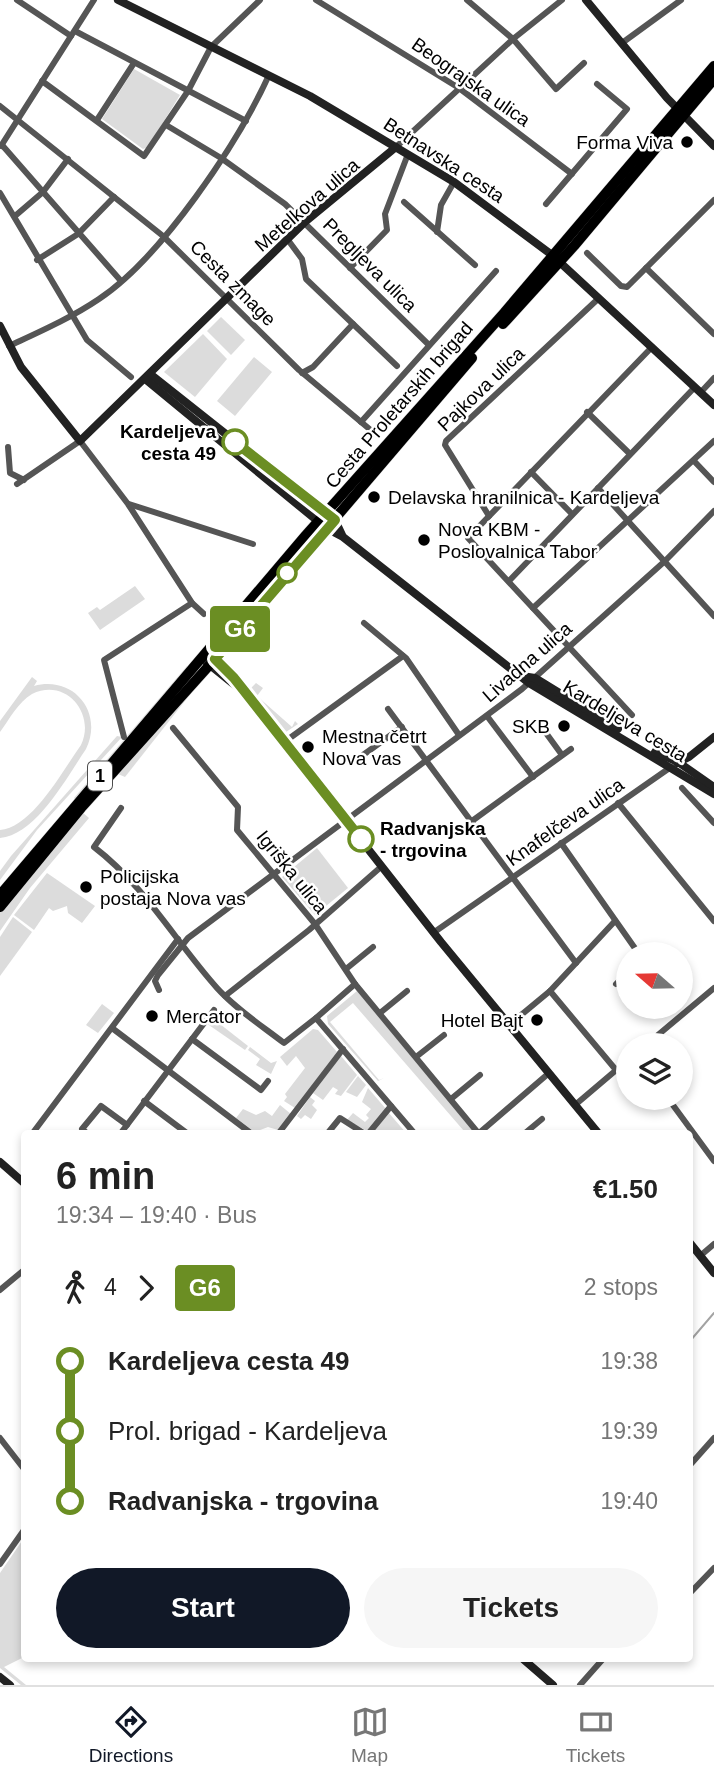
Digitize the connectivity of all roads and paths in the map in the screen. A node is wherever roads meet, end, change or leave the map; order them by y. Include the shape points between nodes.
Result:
1 (17, 0) edge
2 (94, 0) edge
3 (118, 0) edge
4 (260, 0) edge
5 (316, 0) edge
6 (467, 0) edge
7 (562, 0) edge
8 (586, 0) edge
9 (681, 0) edge
10 (73, 34) junction
11 (513, 39) junction
12 (622, 43) junction
13 (211, 47) junction
14 (134, 62) junction
15 (584, 63) dead end
16 (714, 66) edge
17 (269, 75) junction
18 (714, 79) edge
19 (42, 81) junction
20 (597, 84) dead end
21 (459, 88) junction
22 (188, 91) junction
23 (0, 106) edge
24 (680, 112) junction
25 (17, 120) junction
26 (97, 120) junction
27 (246, 121) junction
28 (166, 125) junction
29 (1, 146) edge
30 (714, 146) edge
31 (396, 147) junction
32 (408, 154) junction
33 (68, 159) junction
34 (222, 159) junction
35 (572, 174) junction
36 (454, 182) junction
37 (43, 192) junction
38 (0, 193) edge
39 (114, 197) junction
40 (714, 200) edge
41 (404, 202) dead end
42 (546, 204) dead end
43 (15, 216) junction
44 (305, 222) junction
45 (437, 232) junction
46 (78, 234) junction
47 (163, 236) junction
48 (288, 240) junction
49 (587, 253) dead end
50 (556, 259) junction
51 (37, 260) junction
52 (475, 265) dead end
53 (350, 268) junction
54 (646, 268) junction
55 (496, 271) dead end
56 (121, 281) junction
57 (599, 298) junction
58 (228, 299) junction
59 (71, 314) junction
60 (353, 324) junction
61 (0, 326) edge
62 (714, 334) edge
63 (429, 345) junction
64 (9, 346) junction
65 (652, 346) junction
66 (397, 366) dead end
67 (302, 373) junction
68 (131, 377) dead end
69 (147, 377) junction
70 (714, 378) edge
71 (698, 389) junction
72 (714, 404) edge
73 (587, 412) junction
74 (361, 422) junction
75 (373, 432) dead end
76 (80, 441) junction
77 (714, 441) edge
78 (8, 447) dead end
79 (630, 454) junction
80 (694, 461) junction
81 (531, 472) junction
82 (24, 480) junction
83 (714, 482) edge
84 (17, 484) dead end
85 (598, 488) junction
86 (128, 504) junction
87 (714, 510) edge
88 (572, 514) junction
89 (489, 516) junction
90 (331, 517) junction
91 (628, 522) junction
92 (322, 525) junction
93 (343, 537) junction
94 (253, 544) dead end
95 (664, 561) junction
96 (509, 581) junction
97 (192, 603) junction
98 (533, 608) junction
99 (204, 614) dead end
100 (714, 616) edge
101 (363, 623) dead end
102 (569, 647) junction
103 (403, 656) junction
104 (208, 659) junction
105 (532, 681) junction
106 (388, 709) dead end
107 (632, 715) dead end
108 (487, 716) junction
109 (402, 727) junction
110 (173, 728) dead end
111 (546, 733) dead end
112 (459, 735) junction
113 (124, 737) dead end
114 (714, 737) edge
115 (283, 743) junction
116 (571, 748) dead end
117 (363, 755) dead end
118 (562, 755) junction
119 (427, 761) junction
120 (675, 764) junction
121 (533, 777) junction
122 (682, 788) dead end
123 (714, 788) edge
124 (714, 794) edge
125 (618, 803) junction
126 (121, 808) dead end
127 (346, 820) junction
128 (472, 821) junction
129 (714, 823) edge
130 (561, 843) junction
131 (382, 866) junction
132 (273, 875) junction
133 (511, 878) junction
134 (0, 895) edge
135 (0, 907) edge
136 (615, 920) junction
137 (714, 920) edge
138 (315, 924) junction
139 (433, 933) junction
140 (180, 942) junction
141 (631, 942) edge
142 (373, 947) dead end
143 (576, 963) junction
144 (346, 969) junction
145 (355, 984) junction
146 (714, 988) edge
147 (159, 990) dead end
148 (550, 990) junction
149 (407, 991) dead end
150 (224, 995) junction
151 (693, 1004) edge
152 (214, 1010) dead end
153 (380, 1013) junction
154 (316, 1018) junction
155 (674, 1019) edge
156 (509, 1025) junction
157 (112, 1028) junction
158 (659, 1033) edge
159 (444, 1035) dead end
160 (192, 1039) junction
161 (342, 1049) junction
162 (416, 1057) junction
163 (168, 1070) junction
164 (616, 1070) joint
165 (549, 1073) junction
166 (480, 1075) dead end
167 (268, 1081) dead end
168 (451, 1099) junction
169 (144, 1101) junction
170 (575, 1105) junction
171 (391, 1106) junction
172 (677, 1110) edge
173 (541, 1119) dead end
174 (127, 1125) junction
175 (35, 1130) edge
176 (83, 1130) edge
177 (123, 1130) edge
178 (183, 1130) edge
179 (247, 1130) edge
180 (281, 1130) edge
181 (330, 1130) edge
182 (360, 1130) edge
183 (370, 1130) edge
184 (412, 1130) edge
185 (476, 1130) edge
186 (484, 1130) edge
187 (529, 1130) edge
188 (596, 1130) edge
189 (691, 1130) edge
190 (693, 1132) edge
191 (714, 1161) edge
192 (0, 1162) edge
193 (21, 1180) edge
194 (714, 1244) edge
195 (694, 1251) edge
196 (21, 1272) edge
197 (714, 1273) edge
198 (0, 1290) edge
199 (0, 1438) edge
200 (714, 1438) edge
201 (693, 1462) edge
202 (21, 1465) edge
203 (21, 1534) edge
204 (0, 1564) edge
205 (714, 1568) edge
206 (693, 1590) edge
207 (526, 1662) edge
208 (600, 1662) edge
209 (0, 1679) edge
210 (7, 1685) edge
211 (553, 1685) edge
212 (580, 1685) edge

1 - 10 street
2 - 10 street
3 - 13 street, Betnavska cesta
4 - 13 street
5 - 21 street, Beograjska ulica
6 - 11 street
7 - 11 street, Metelkova ulica
8 - 12 street
9 - 12 street
10 - 14 street
10 - 19 street
11 - 15 street via 556,89
11 - 21 street, Metelkova ulica
12 - 24 street
13 - 17 street, Betnavska cesta
13 - 22 street
14 - 22 street
14 - 26 street
16 - 24 main road, Cesta Proletarskih brigad / 1
17 - 27 street
17 - 31 street, Betnavska cesta
18 - 24 main road, Cesta Proletarskih brigad / 1
19 - 25 street
19 - 26 street
20 - 35 street via 627,109
21 - 31 street, Metelkova ulica
21 - 35 street, Beograjska ulica
22 - 27 street
22 - 28 street
23 - 25 street, Cesta zmage
24 - 30 street
24 - 50 main road, Cesta Proletarskih brigad / 1
25 - 29 street
25 - 33 street, Cesta zmage
26 - 28 street via 144,156
27 - 34 street
28 - 34 street, Pregljeva ulica
29 - 37 street
31 - 32 street, Betnavska cesta
31 - 44 street, Metelkova ulica
32 - 36 street, Betnavska cesta
32 - 53 street via 385,215 387,230
33 - 37 street
33 - 39 street, Cesta zmage
34 - 44 street, Pregljeva ulica
34 - 47 street
35 - 42 street
36 - 45 street via 441,205
36 - 50 street, Betnavska cesta
37 - 43 street
37 - 46 street
38 - 43 street
39 - 46 street
39 - 47 street, Cesta zmage
40 - 54 street
41 - 45 street
43 - 51 street
44 - 48 street, Metelkova ulica
44 - 53 street, Pregljeva ulica
45 - 52 street
46 - 51 street
46 - 56 street
47 - 56 street
47 - 58 street, Cesta zmage
48 - 58 street, Metelkova ulica
48 - 60 street via 302,259 306,279
49 - 54 street via 621,286 627,287
50 - 57 street, Betnavska cesta
50 - 90 main road, Cesta Proletarskih brigad / 1
51 - 59 street
53 - 63 street, Pregljeva ulica
54 - 62 street
55 - 63 street
56 - 59 street via 99,300
57 - 65 street, Betnavska cesta
57 - 89 street, Pajkova ulica via 446,441
58 - 67 street, Cesta zmage
58 - 69 street, Metelkova ulica
59 - 64 street
59 - 68 street via 87,340
60 - 66 street
60 - 67 street
61 - 64 street
63 - 74 street
64 - 76 street
65 - 71 street, Betnavska cesta
65 - 73 street
67 - 74 street, Cesta zmage
69 - 76 street, Metelkova ulica
69 - 90 street
69 - 92 street, Kardeljeva cesta
70 - 71 street
71 - 72 street, Betnavska cesta
71 - 79 street
73 - 79 street
73 - 81 street
74 - 75 street, Cesta zmage
76 - 82 street
76 - 86 street
77 - 80 street
78 - 82 street via 10,473
79 - 85 street
80 - 83 street
80 - 91 street
81 - 88 street
81 - 89 street
82 - 84 street
85 - 88 street
85 - 91 street
86 - 94 street
86 - 97 street
87 - 95 street, Livadna ulica
88 - 96 street
89 - 96 street via 468,538
90 - 92 main road, Cesta Proletarskih brigad / 1
90 - 93 street
91 - 95 street
91 - 98 street
92 - 93 street, Kardeljeva cesta
92 - 104 main road, Cesta Proletarskih brigad / 1
93 - 105 street, Kardeljeva cesta via 519,676
95 - 100 street
95 - 102 street, Livadna ulica
96 - 98 street
97 - 99 street
97 - 113 street via 104,660
98 - 102 street
101 - 103 street
102 - 105 street, Livadna ulica
102 - 107 street
103 - 112 street
103 - 115 street
104 - 115 street via 242,690
104 - 134 main road, Cesta Proletarskih brigad / 1
104 - 135 main road, Cesta Proletarskih brigad / 1
105 - 108 street, Livadna ulica
105 - 120 street, Kardeljeva cesta
106 - 109 street
108 - 112 street, Livadna ulica
108 - 121 street
109 - 117 street
109 - 119 street
110 - 132 street, Igriška ulica via 238,807 237,830
111 - 118 street
112 - 119 street, Livadna ulica
114 - 120 street, Knafelčeva ulica
115 - 127 street
116 - 118 street
118 - 121 street
119 - 127 street, Livadna ulica
119 - 128 street
120 - 123 street, Kardeljeva cesta
120 - 124 street, Kardeljeva cesta
120 - 125 street, Knafelčeva ulica
121 - 128 street
122 - 129 street
125 - 130 street, Knafelčeva ulica
125 - 137 street
126 - 140 street via 94,847 123,870
127 - 131 street
127 - 132 street, Livadna ulica
128 - 133 street
130 - 133 street, Knafelčeva ulica
130 - 136 street
131 - 138 street
131 - 139 street
132 - 138 street, Igriška ulica
132 - 140 street, Livadna ulica
133 - 139 street, Knafelčeva ulica
133 - 143 street
136 - 141 street
136 - 143 street
138 - 144 street, Igriška ulica
138 - 150 street
139 - 156 street
140 - 147 street via 156,978
140 - 150 street
140 - 157 street
142 - 144 street
143 - 148 street
144 - 145 street, Igriška ulica
145 - 153 street, Igriška ulica
145 - 154 street
146 - 151 street
148 - 156 street
148 - 164 street
149 - 153 street
150 - 154 street via 284,1043
152 - 160 street
153 - 162 street, Igriška ulica
154 - 161 street
155 - 158 street
156 - 165 street
157 - 163 street
157 - 175 street
159 - 162 street
160 - 163 street
160 - 167 street via 261,1090
161 - 171 street
161 - 180 street
162 - 168 street, Igriška ulica
163 - 169 street
163 - 179 street
164 - 170 street
165 - 170 street
165 - 186 street
166 - 168 street
168 - 185 street, Igriška ulica
169 - 174 street
169 - 178 street
170 - 188 street
171 - 183 street
171 - 184 street
172 - 189 street
173 - 187 street
174 - 176 street via 100,1105
174 - 177 street
181 - 182 street via 340,1118
190 - 191 street
192 - 193 street
194 - 195 street
195 - 197 street
196 - 198 street
199 - 202 street
200 - 201 street
203 - 204 street
205 - 206 street
207 - 211 street
208 - 212 street
209 - 210 street

